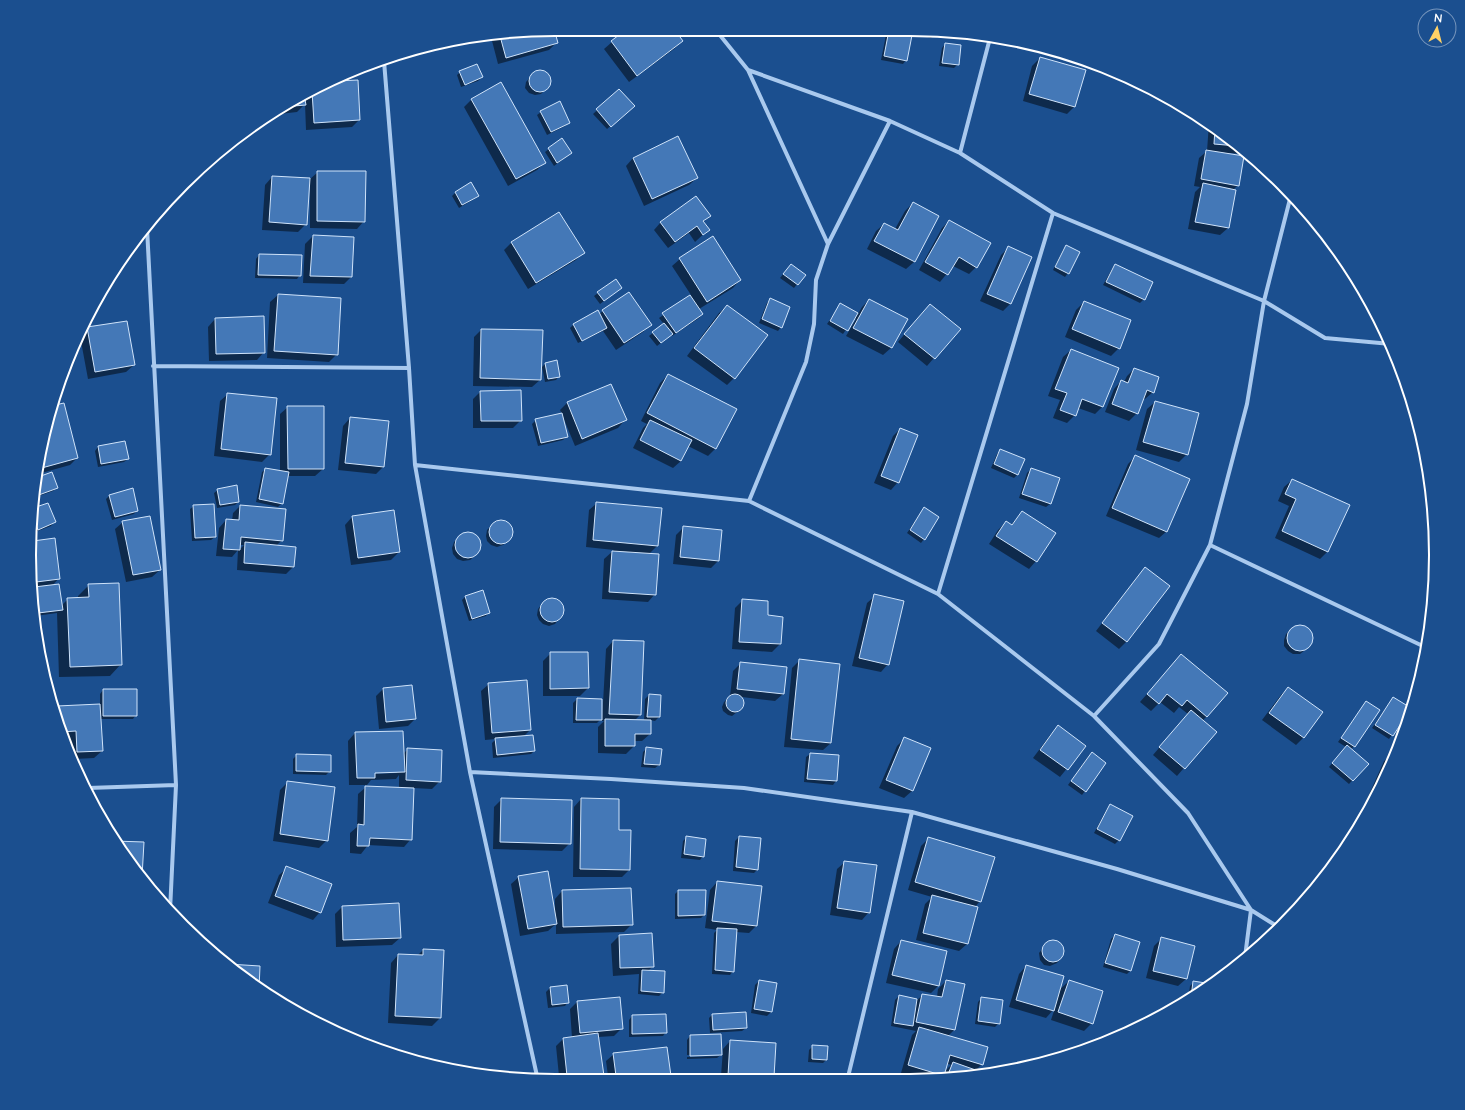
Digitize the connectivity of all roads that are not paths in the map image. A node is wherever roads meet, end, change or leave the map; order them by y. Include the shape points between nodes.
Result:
1 (720, 36) edge
2 (989, 42) edge
3 (384, 65) edge
4 (748, 70) junction
5 (890, 121) junction
6 (960, 153) junction
7 (1289, 201) edge
8 (1052, 213) junction
9 (147, 234) edge
10 (828, 244) junction
11 (1264, 301) junction
12 (1383, 343) edge
13 (153, 366) junction
14 (409, 368) junction
15 (415, 465) junction
16 (749, 501) junction
17 (1210, 545) junction
18 (938, 594) junction
19 (1421, 645) edge
20 (1094, 716) junction
21 (470, 772) junction
22 (176, 785) junction
23 (92, 788) edge
24 (912, 812) junction
25 (170, 903) edge
26 (1251, 910) junction
27 (1274, 924) edge
28 (1246, 950) edge
29 (536, 1073) edge
30 (848, 1074) edge

1 - 4 street
2 - 6 street
3 - 14 street
4 - 5 street
4 - 10 street
5 - 6 street
5 - 10 street
6 - 8 street
7 - 11 street
8 - 11 street
8 - 18 street
9 - 13 street
10 - 16 street via 816,280 814,324 806,362
11 - 12 street via 1326,338
11 - 17 street via 1247,404
13 - 14 street
13 - 22 street
14 - 15 street
15 - 16 street
15 - 21 street
16 - 18 street
17 - 19 street
17 - 20 street via 1159,644
18 - 20 street
20 - 26 street via 1188,814
21 - 24 street via 744,788
21 - 29 street
22 - 23 street
22 - 25 street
24 - 26 street via 1117,869
24 - 30 street
26 - 27 street
26 - 28 street

